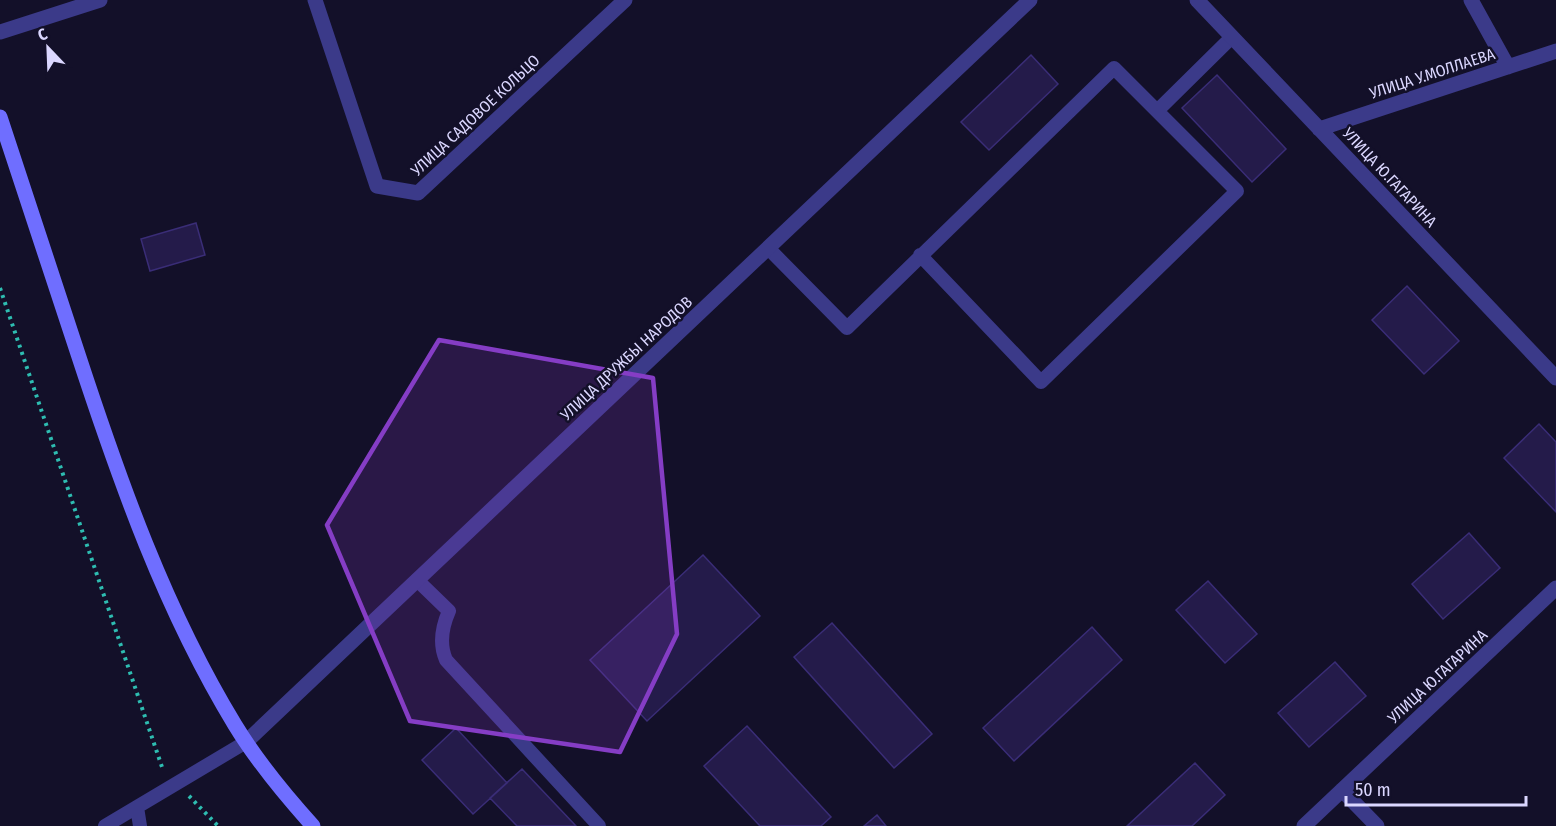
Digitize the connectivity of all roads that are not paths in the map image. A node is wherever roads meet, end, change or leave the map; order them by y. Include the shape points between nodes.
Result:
1 (100, 0) edge
2 (315, 0) edge
3 (625, 0) edge
4 (1030, 0) edge
5 (1197, 0) edge
6 (1471, 0) edge
7 (0, 32) edge
8 (1232, 37) junction
9 (1556, 51) edge
10 (1508, 67) junction
11 (1157, 111) junction
12 (0, 117) edge
13 (1319, 129) junction
14 (768, 248) junction
15 (920, 255) junction
16 (1556, 378) edge
17 (417, 580) junction
18 (1556, 588) edge
19 (246, 742) junction
20 (1342, 790) junction
21 (137, 807) junction
22 (309, 825) edge
23 (105, 826) edge
24 (140, 826) edge
25 (599, 826) edge
26 (1304, 826) edge
27 (1377, 826) edge

1 - 7 street
2 - 3 street, УЛИЦА САДОВОЕ КОЛЬЦО via 377,186 418,193
4 - 14 street, УЛИЦА ДРУЖБЫ НАРОДОВ
5 - 8 street, УЛИЦА Ю.ГАГАРИНА
6 - 10 street
8 - 11 lane
8 - 13 street, УЛИЦА Ю.ГАГАРИНА
9 - 10 street, УЛИЦА У.МОЛЛАЕВА
10 - 13 street, УЛИЦА У.МОЛЛАЕВА
11 - 15 lane via 1114,68
11 - 15 lane via 1236,191 1041,382
12 - 19 street via 137,523 197,658
13 - 16 street, УЛИЦА Ю.ГАГАРИНА
14 - 15 lane via 847,328
14 - 17 street, УЛИЦА ДРУЖБЫ НАРОДОВ
17 - 19 street, УЛИЦА ДРУЖБЫ НАРОДОВ
17 - 25 lane via 449,611 442,638 446,660
18 - 20 street, УЛИЦА Ю.ГАГАРИНА
19 - 21 lane
19 - 22 street
20 - 26 street, УЛИЦА Ю.ГАГАРИНА
20 - 27 street
21 - 23 lane
21 - 24 lane

